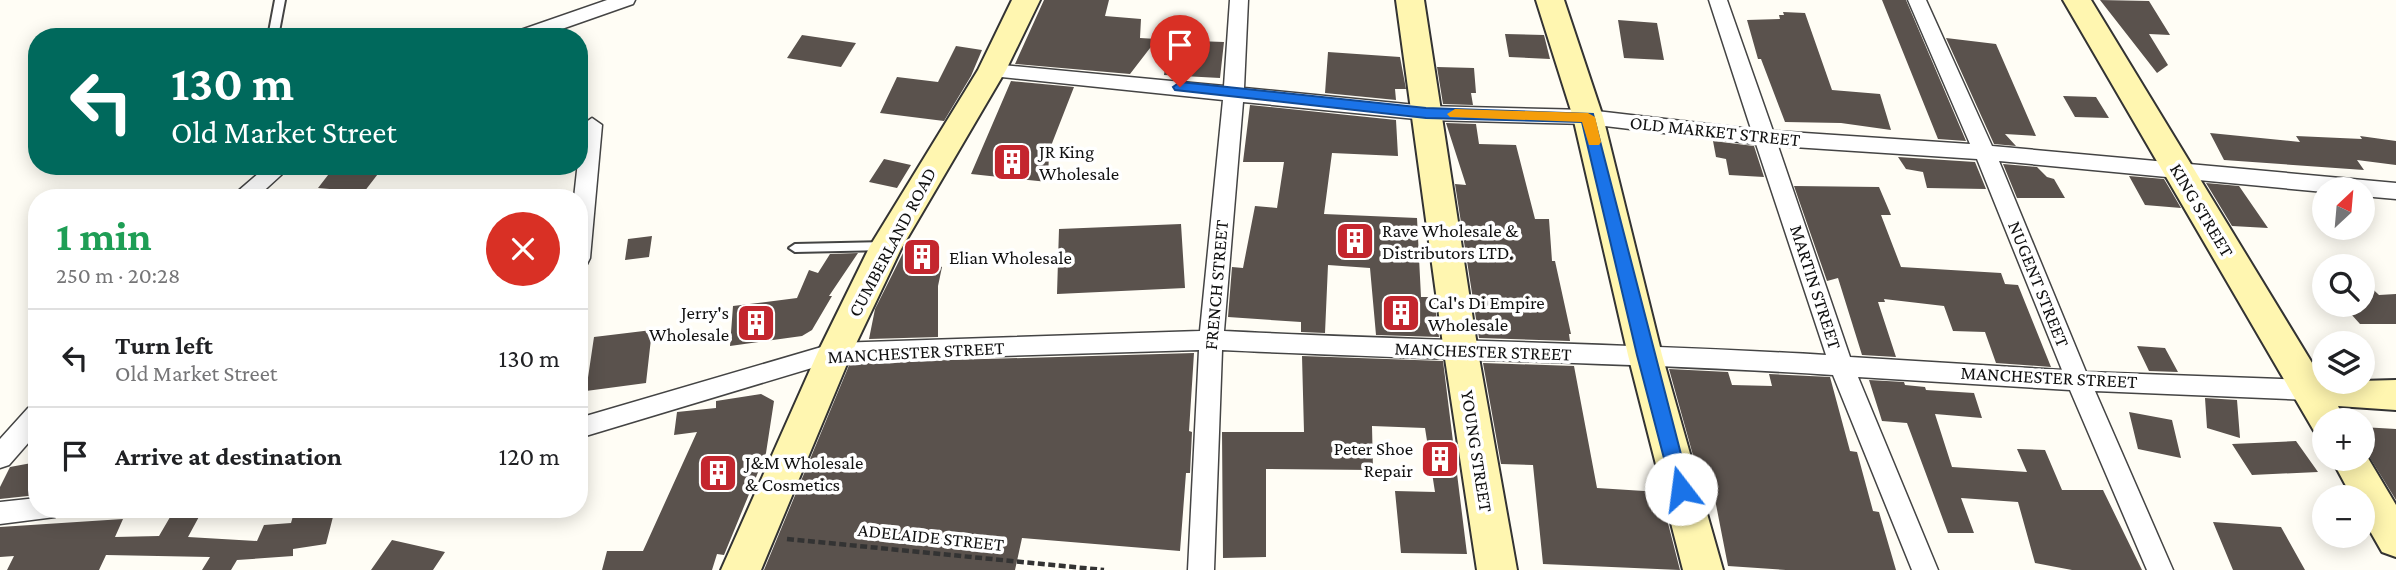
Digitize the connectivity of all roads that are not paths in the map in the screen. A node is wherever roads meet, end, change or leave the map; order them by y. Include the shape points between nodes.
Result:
1 (281, 0) edge
2 (626, 0) edge
3 (1026, 0) edge
4 (1239, 0) edge
5 (1410, 0) edge
6 (1550, 0) edge
7 (1718, 0) edge
8 (1917, 0) edge
9 (2077, 0) edge
10 (275, 28) edge
11 (545, 28) edge
12 (992, 70) junction
13 (1234, 92) junction
14 (1426, 113) junction
15 (1588, 117) junction
16 (592, 125) dead end
17 (1766, 138) junction
18 (1983, 152) junction
19 (588, 166) edge
20 (2178, 170) junction
21 (268, 175) edge
22 (252, 189) edge
23 (2396, 191) edge
24 (886, 246) junction
25 (795, 248) dead end
26 (1211, 340) junction
27 (835, 352) junction
28 (1461, 352) junction
29 (1645, 355) junction
30 (1841, 364) junction
31 (2078, 381) junction
32 (2309, 390) junction
33 (2396, 395) edge
34 (2319, 408) edge
35 (28, 425) edge
36 (588, 425) edge
37 (0, 457) edge
38 (2356, 471) edge
39 (28, 511) edge
40 (0, 513) edge
41 (2396, 540) edge
42 (741, 570) edge
43 (1201, 570) edge
44 (1497, 570) edge
45 (1703, 570) edge
46 (1925, 570) edge
47 (2160, 570) edge

1 - 10 lane
2 - 11 street
3 - 12 street, CUMBERLAND ROAD
4 - 13 street, FRENCH STREET
5 - 14 street, YOUNG STREET
6 - 15 street
7 - 17 street, MARTIN STREET
8 - 18 street, NUGENT STREET
9 - 20 street, KING STREET
12 - 13 street, OLD MARKET STREET
12 - 24 street, CUMBERLAND ROAD
13 - 14 street, OLD MARKET STREET
13 - 26 street, FRENCH STREET
14 - 15 street, OLD MARKET STREET
14 - 28 street, YOUNG STREET
15 - 17 street, OLD MARKET STREET
15 - 29 street
16 - 19 street
17 - 18 street, OLD MARKET STREET
17 - 30 street, MARTIN STREET
18 - 20 street, OLD MARKET STREET
18 - 31 street, NUGENT STREET
20 - 23 street, OLD MARKET STREET
20 - 32 street, KING STREET
21 - 22 street
24 - 25 lane
24 - 27 street, CUMBERLAND ROAD
26 - 27 street, MANCHESTER STREET
26 - 28 street, MANCHESTER STREET
26 - 43 street, FRENCH STREET
27 - 36 street, MANCHESTER STREET
27 - 42 street, CUMBERLAND ROAD
28 - 29 street, MANCHESTER STREET
28 - 44 street, YOUNG STREET
29 - 30 street, MANCHESTER STREET
29 - 45 street
30 - 31 street, MANCHESTER STREET
30 - 46 street, MARTIN STREET
31 - 32 street, MANCHESTER STREET
31 - 47 street, NUGENT STREET
32 - 33 street, MANCHESTER STREET
32 - 34 street, KING STREET
35 - 37 street
38 - 41 street
39 - 40 street

